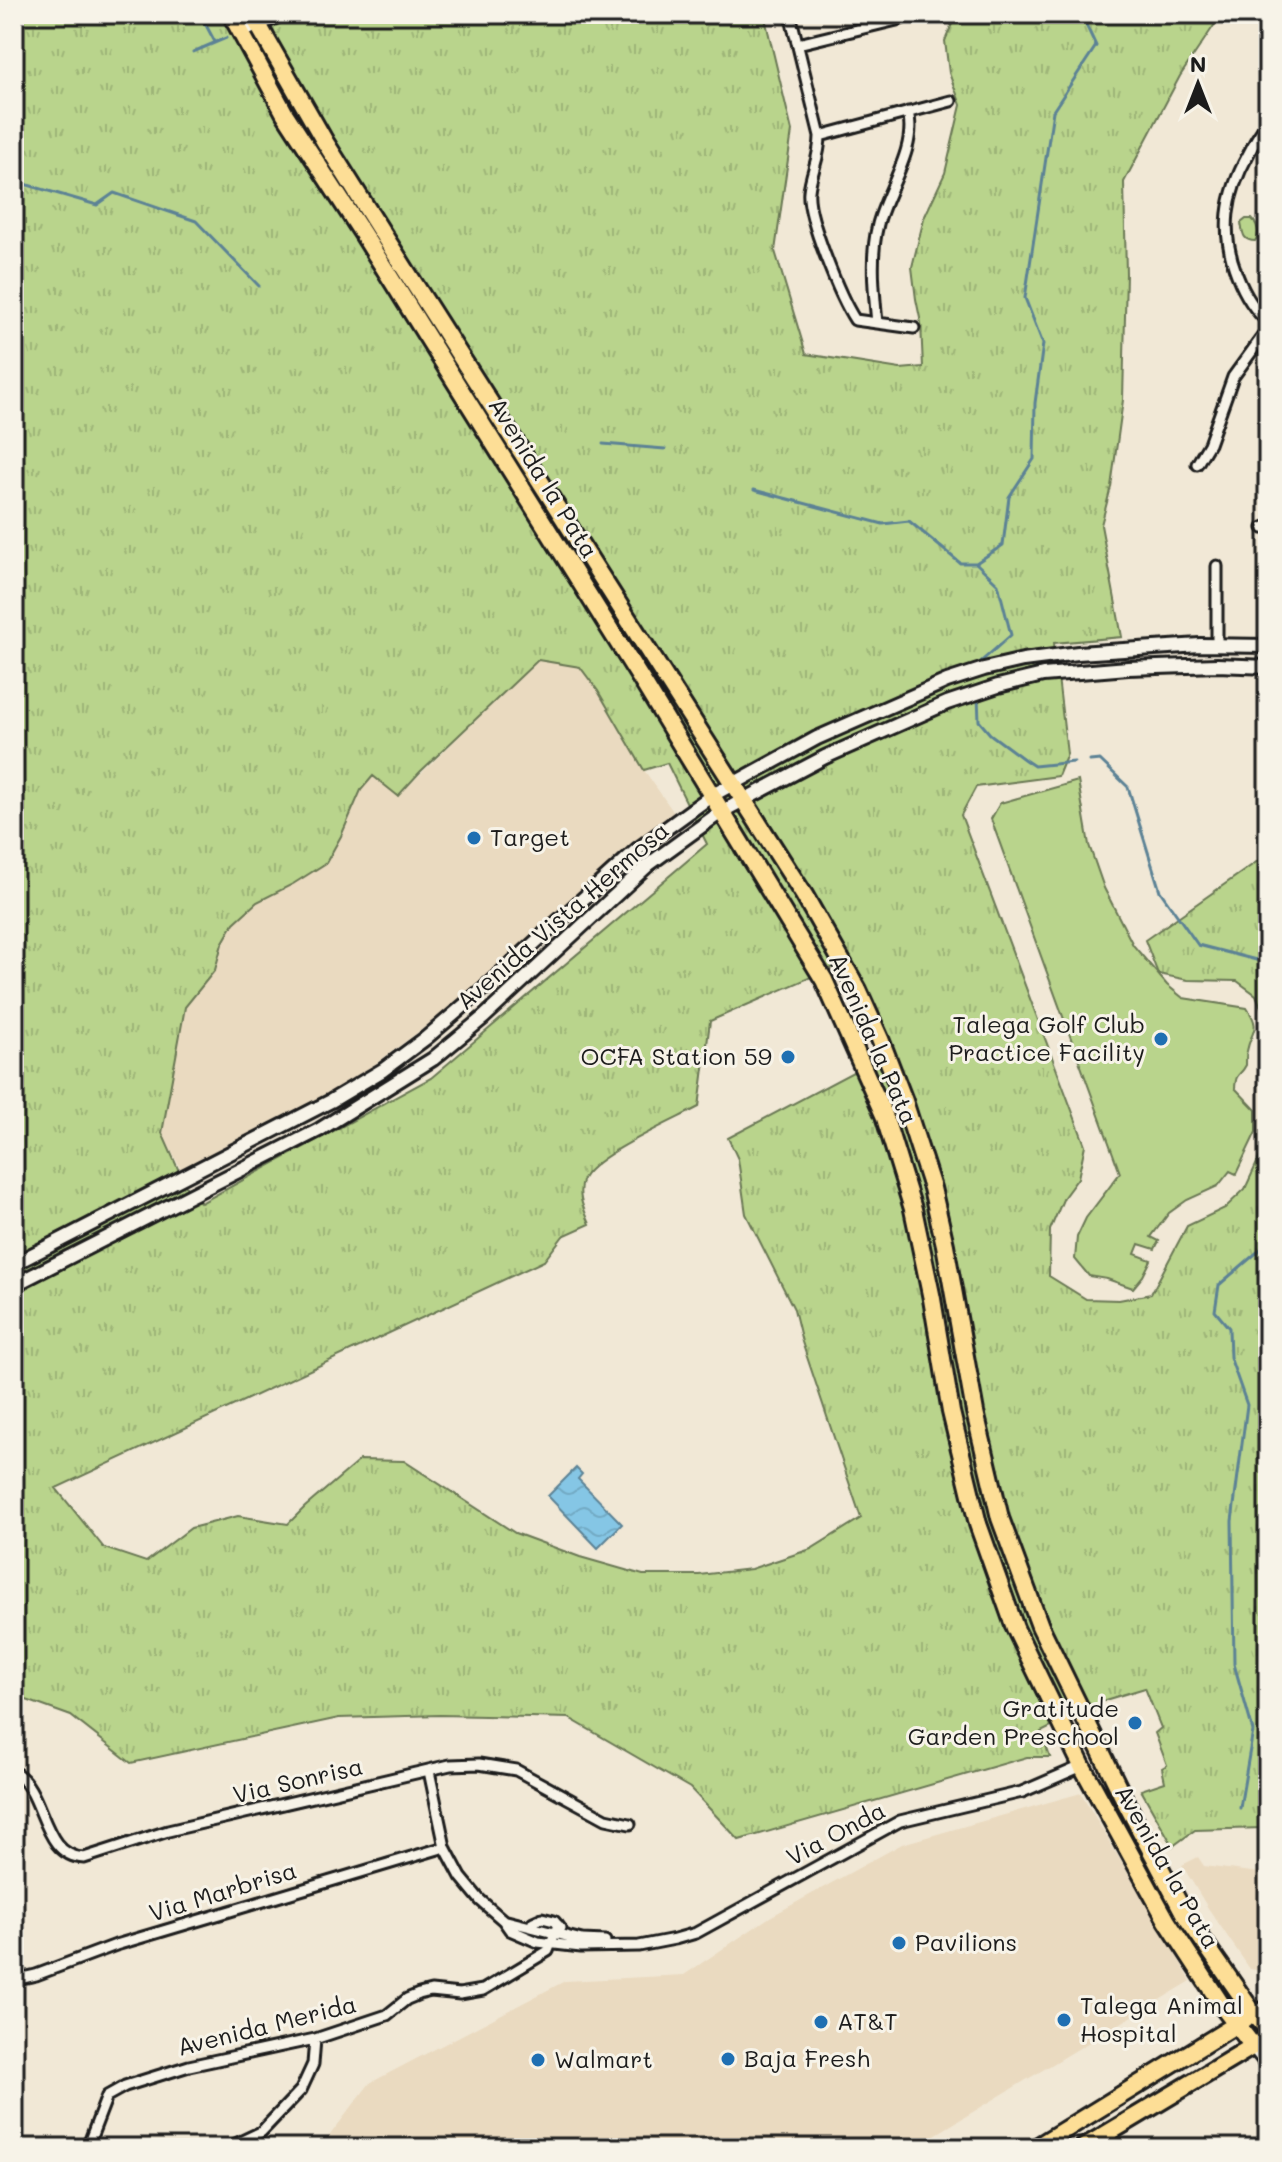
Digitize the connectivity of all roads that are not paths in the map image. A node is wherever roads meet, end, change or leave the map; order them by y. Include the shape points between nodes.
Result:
1 (231, 14) edge
2 (282, 14) edge
3 (790, 14) edge
4 (905, 14) edge
5 (254, 20) edge
6 (241, 32) junction
7 (798, 44) junction
8 (951, 101) dead end
9 (908, 112) junction
10 (1268, 123) edge
11 (820, 136) junction
12 (1268, 322) edge
13 (877, 323) junction
14 (914, 328) dead end
15 (1268, 329) edge
16 (1197, 464) dead end
17 (1217, 566) dead end
18 (1217, 644) junction
19 (1268, 646) edge
20 (1268, 667) edge
21 (734, 783) junction
22 (711, 796) junction
23 (744, 799) junction
24 (721, 812) junction
25 (14, 1264) edge
26 (14, 1285) edge
27 (1082, 1766) junction
28 (429, 1771) junction
29 (14, 1772) edge
30 (1119, 1788) junction
31 (630, 1824) dead end
32 (445, 1847) junction
33 (503, 1920) junction
34 (532, 1926) junction
35 (557, 1929) junction
36 (529, 1939) junction
37 (551, 1945) junction
38 (615, 1947) junction
39 (14, 1980) edge
40 (1261, 2010) edge
41 (1237, 2025) junction
42 (1268, 2029) edge
43 (1268, 2036) edge
44 (315, 2039) junction
45 (1253, 2046) junction
46 (1268, 2065) edge
47 (87, 2148) edge
48 (227, 2148) edge
49 (1035, 2148) edge
50 (1083, 2148) edge

1 - 6 highway, Avenida la Pata
2 - 5 main road
3 - 7 street
4 - 7 street
5 - 6 main road
5 - 21 highway, Avenida la Pata via 382,233
6 - 22 highway, Avenida la Pata via 285,114
7 - 11 street
8 - 9 street
9 - 11 street
9 - 13 street via 910,139 878,225 872,276
10 - 12 street via 1238,173 1226,226 1227,248 1243,292
11 - 13 street via 810,209 846,307 855,320
13 - 14 street
15 - 16 street via 1233,377
17 - 18 street
18 - 19 main road, Avenida Vista Hermosa
18 - 21 main road, Avenida Vista Hermosa via 1048,656 993,666 874,712
20 - 23 main road, Avenida Vista Hermosa via 1128,668 1054,674 998,686 882,731
21 - 22 main road, Avenida Vista Hermosa
21 - 23 highway, Avenida la Pata
22 - 24 highway, Avenida la Pata
22 - 25 main road, Avenida Vista Hermosa via 638,849 488,985 383,1070
23 - 24 main road, Avenida Vista Hermosa
23 - 30 highway, Avenida la Pata via 830,938 895,1078 932,1188 1000,1518 1040,1626
24 - 26 main road, Avenida Vista Hermosa via 648,865 433,1059 327,1126
24 - 27 highway, Avenida la Pata via 824,980 884,1115 913,1209 978,1524 1015,1628
27 - 30 highway via 1096,1766 1107,1789
27 - 38 street, Via Onda via 1022,1792 900,1821 696,1933
27 - 41 highway, Avenida la Pata via 1167,1921
28 - 29 street, Via Sonrisa via 168,1831 84,1858 63,1852 27,1783
28 - 31 street, Via Sonrisa via 479,1764 516,1770 606,1819
28 - 32 street, Via Onda
30 - 40 highway, Avenida la Pata via 1185,1915
32 - 33 street, Via Onda via 461,1877
32 - 39 street, Via Marbrisa
33 - 34 street
33 - 36 street, Via Onda
34 - 35 street
34 - 36 street
35 - 37 street
35 - 38 street, Via Onda
36 - 37 street, Via Onda
37 - 38 street, Via Onda
37 - 44 street, Avenida Merida via 483,1990 419,1994 387,2015
40 - 41 highway
40 - 42 highway, Avenida la Pata
41 - 45 highway, Avenida la Pata
41 - 49 highway
43 - 45 highway
44 - 47 street, Avenida Merida via 189,2066 125,2086 107,2096
44 - 48 street via 313,2064 301,2090 261,2132
45 - 46 main road, Avenida la Pata
45 - 50 highway

